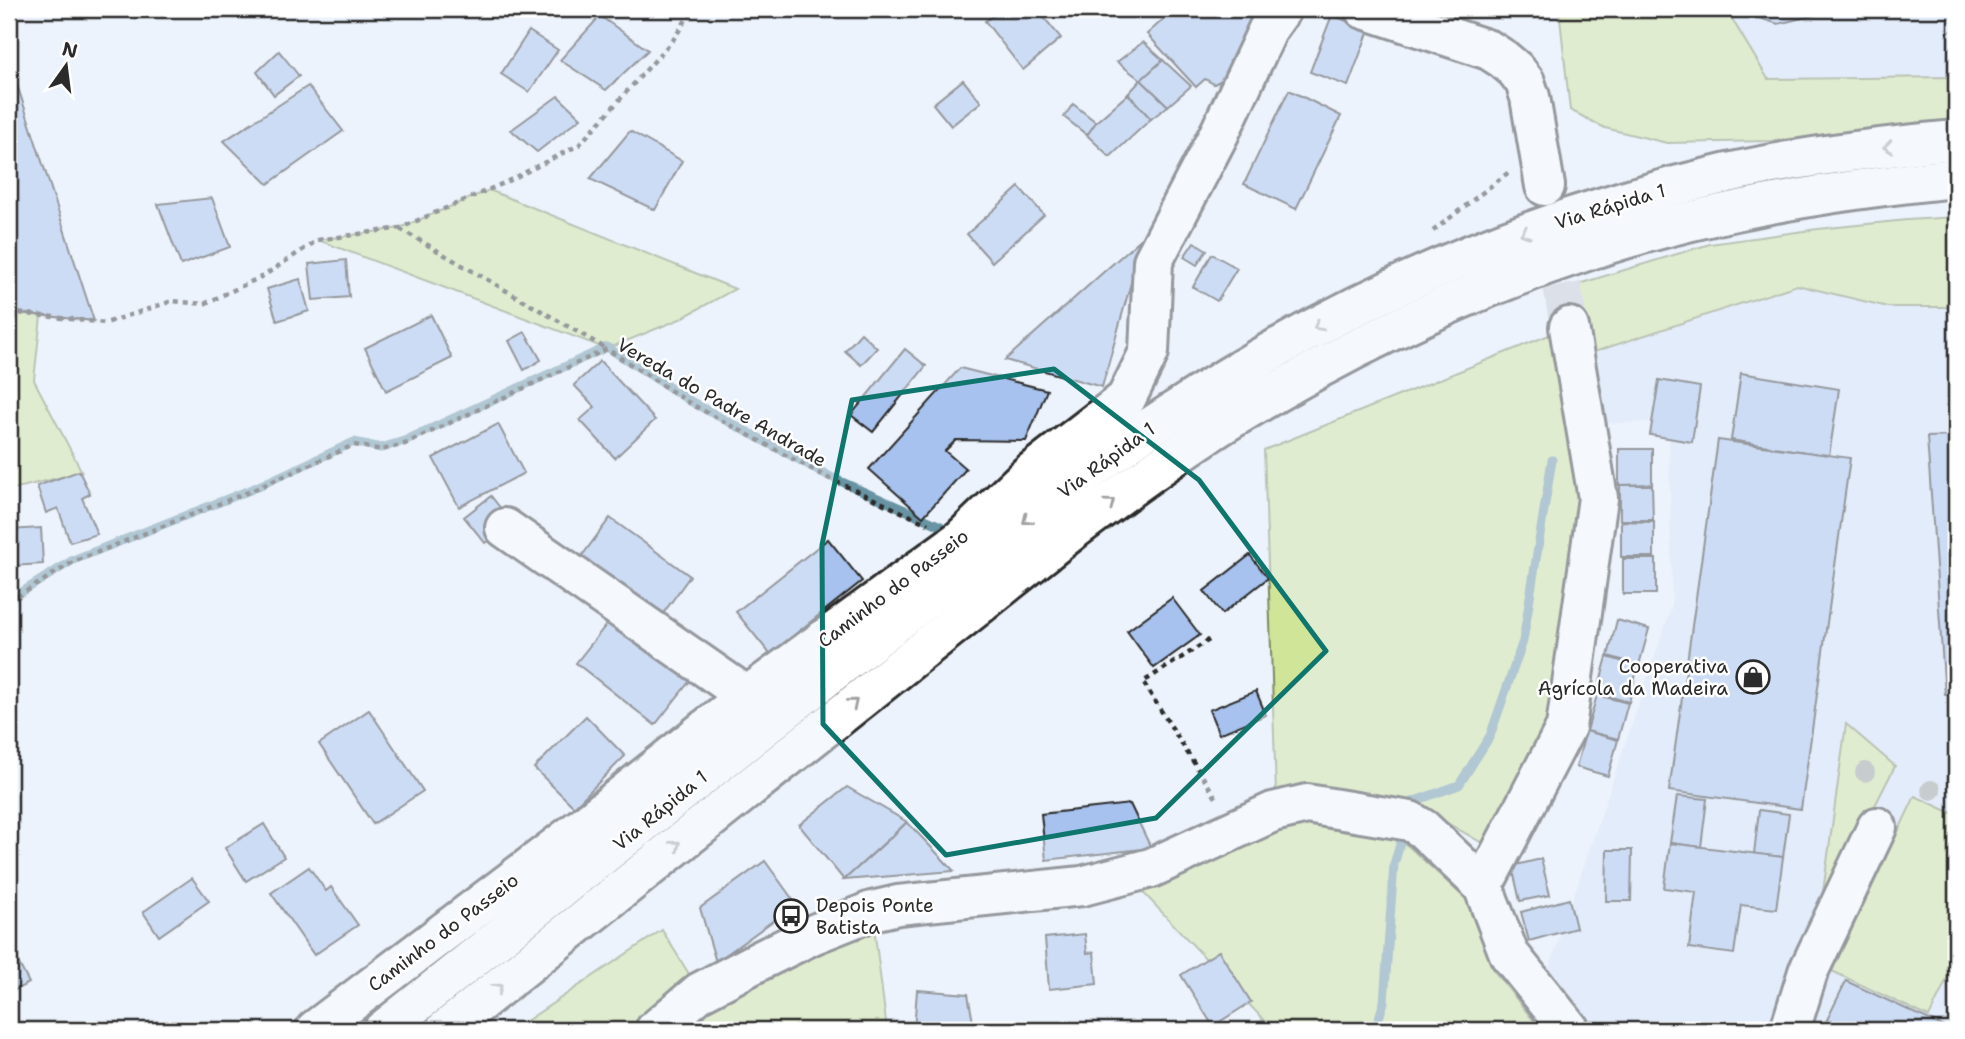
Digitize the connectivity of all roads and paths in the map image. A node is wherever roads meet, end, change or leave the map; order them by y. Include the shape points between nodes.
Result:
1 (693, 9) edge
2 (1282, 9) edge
3 (1364, 9) edge
4 (1956, 140) edge
5 (1956, 178) edge
6 (1545, 186) tunnel mouth
7 (400, 228) junction
8 (9, 312) edge
9 (1569, 327) tunnel mouth
10 (607, 349) junction
11 (505, 528) dead end
12 (961, 539) junction
13 (9, 602) edge
14 (1209, 639) dead end
15 (747, 696) junction
16 (1877, 827) dead end
17 (1236, 828) junction
18 (1483, 886) junction
19 (315, 1030) edge
20 (383, 1030) edge
21 (445, 1030) edge
22 (655, 1030) edge
23 (1570, 1030) edge
24 (1790, 1030) edge

1 - 7 path via 673,40 579,145
2 - 12 main road, Caminho do Passeio via 1153,261 1149,352 1126,399 1029,474
3 - 6 main road via 1489,50 1516,70 1531,97
4 -> 20 main road, Via Rápida 1 via 1804,158 1584,212 1434,269 1290,340 1169,414 1091,470
21 -> 5 main road, Via Rápida 1 via 1072,531 1146,476 1302,377 1441,308 1585,251 1731,211
7 - 8 path via 318,240 264,276 204,304 172,301 106,323
7 - 10 path
9 - 18 main road via 1598,498 1566,727
10 - 12 path, Vereda do Padre Andrade via 691,404 806,467
10 - 13 path, Vereda do Padre Andrade via 405,444 382,450 354,444 74,562
11 - 15 main road
12 - 15 main road, Caminho do Passeio
14 - 17 path via 1143,682
15 - 19 main road, Caminho do Passeio
16 - 24 main road via 1808,972
17 - 18 main road via 1272,812 1307,804 1410,821
17 - 22 main road via 1151,868 1082,886 872,911 814,934 700,992
18 - 23 main road via 1508,954

